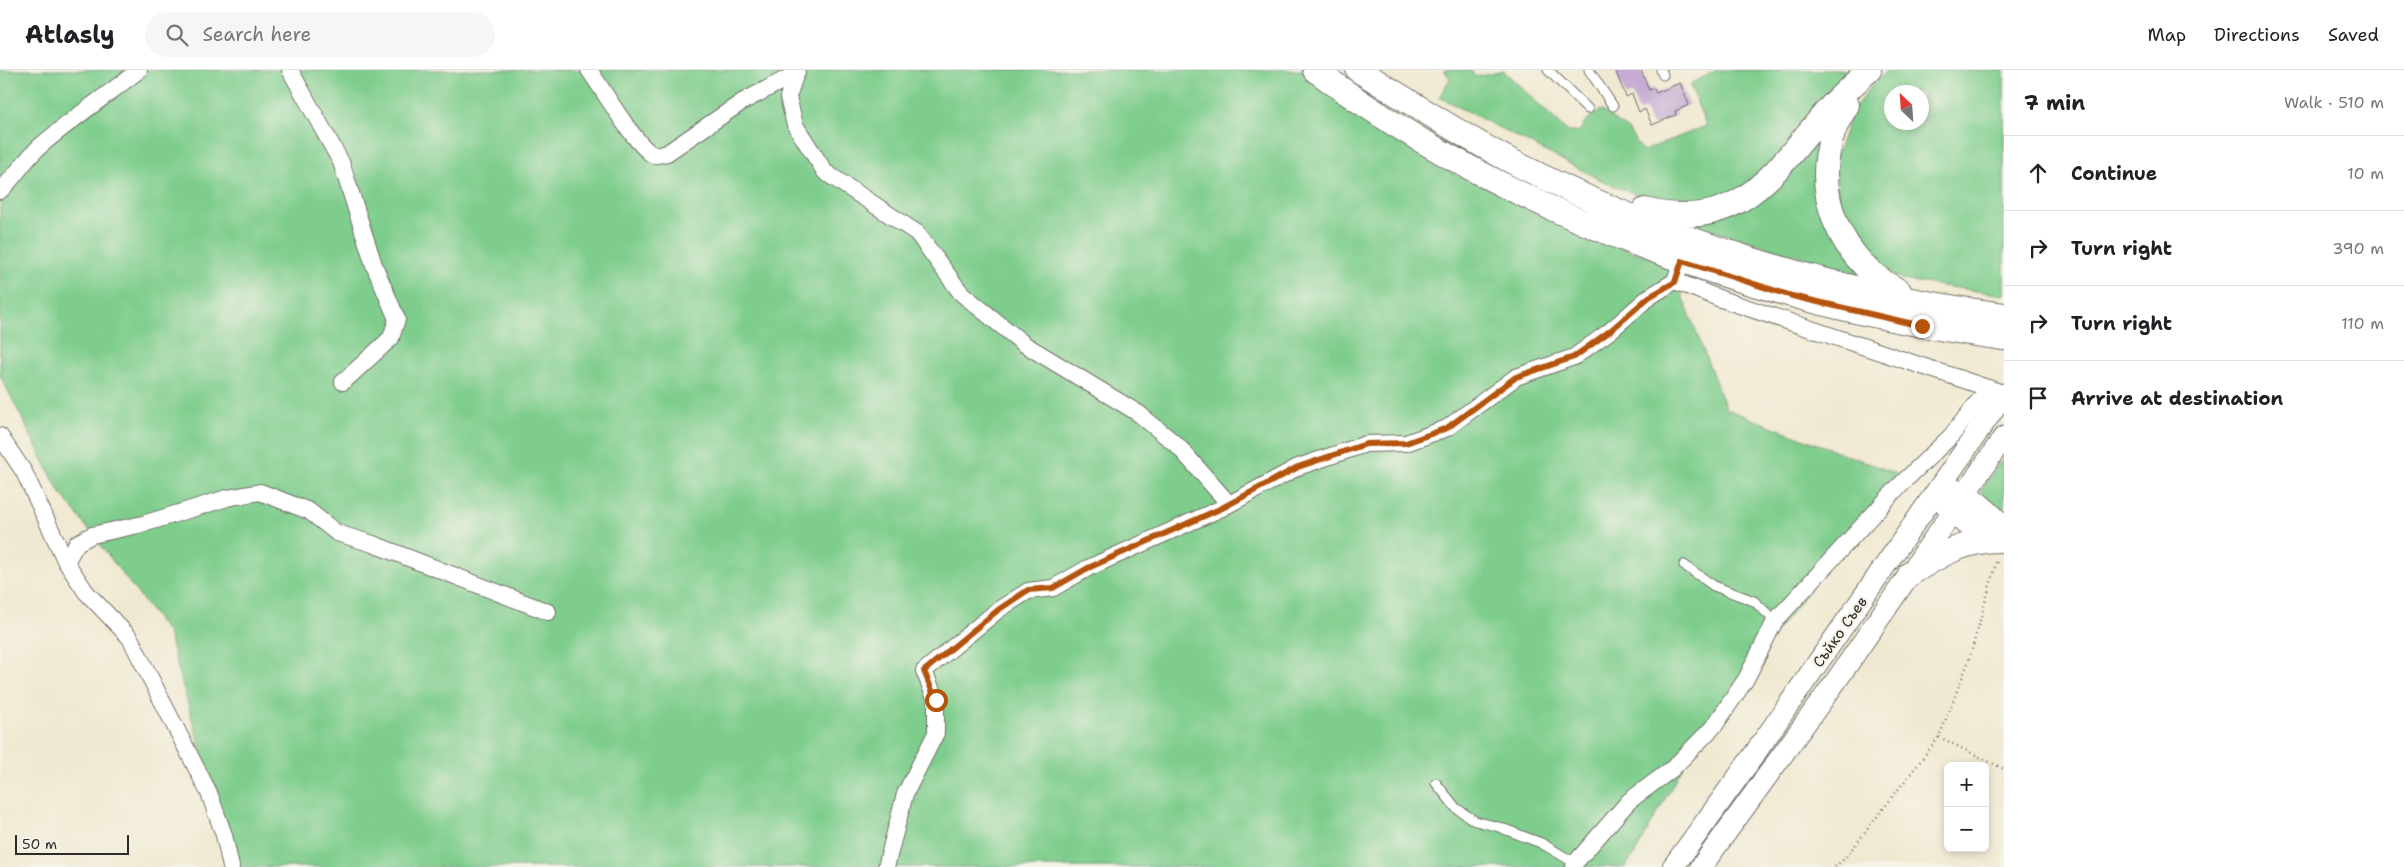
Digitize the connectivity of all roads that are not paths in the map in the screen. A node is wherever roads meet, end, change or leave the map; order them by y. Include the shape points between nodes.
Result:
1 (139, 70) edge
2 (290, 70) edge
3 (589, 70) edge
4 (1315, 70) edge
5 (1358, 70) edge
6 (1548, 70) edge
7 (1589, 70) edge
8 (1870, 70) edge
9 (798, 73) edge
10 (1613, 106) dead end
11 (1588, 109) dead end
12 (0, 191) edge
13 (1580, 194) junction
14 (1678, 271) junction
15 (1925, 304) junction
16 (2004, 315) edge
17 (1971, 322) junction
18 (2004, 338) edge
19 (343, 382) dead end
20 (1999, 392) edge
21 (0, 436) edge
22 (2004, 437) edge
23 (1940, 489) junction
24 (1959, 503) junction
25 (1229, 504) junction
26 (2004, 536) edge
27 (66, 562) junction
28 (1684, 565) dead end
29 (1910, 574) junction
30 (548, 612) dead end
31 (1775, 620) junction
32 (1436, 783) dead end
33 (1574, 865) edge
34 (232, 867) edge
35 (886, 867) edge
36 (1674, 867) edge
37 (1701, 867) edge

1 - 12 street via 40,146
2 - 19 street via 342,162 374,265 397,319 391,338
3 - 9 street via 636,138 650,154 660,156 742,102
4 - 14 main road via 1417,137 1493,178 1599,227
5 - 13 main road via 1511,161
6 - 11 lane
7 - 10 lane
8 - 13 main road via 1833,104 1768,181 1753,193 1721,209 1680,216
8 - 15 main road via 1844,109 1828,145 1826,183 1829,202 1842,239 1864,266 1889,286
9 - 25 street via 788,97 795,124 825,172 917,233 961,293 1024,344 1138,413 1178,446
13 - 15 main road via 1714,247
14 - 17 main road via 1922,326
14 - 20 street via 1721,299
14 - 25 street via 1610,331 1574,357 1516,377 1447,428 1406,443 1366,444 1298,467
15 - 17 main road
16 - 17 main road
17 - 18 main road
20 - 23 street, Съйко Съев
20 - 31 street via 1899,486
21 - 27 street via 24,472
22 - 24 street, Съйко Съев
23 - 24 main road via 1942,496
23 - 36 street, Съйко Съев
24 - 26 main road via 1980,531
24 - 29 street, Съйко Съев
25 - 35 street via 1088,568 1053,588 1028,590 998,610 924,671 936,700 936,733 904,794
26 - 29 main road via 1957,546
27 - 30 street via 77,543 92,535 260,492 309,512 336,534 373,544
27 - 34 street via 86,592 130,638 209,793
28 - 31 lane via 1714,586 1754,601
29 - 37 street, Съйко Съев
31 - 33 street via 1746,680 1715,725 1672,769 1629,801
32 - 33 lane via 1456,808 1475,821 1541,843

